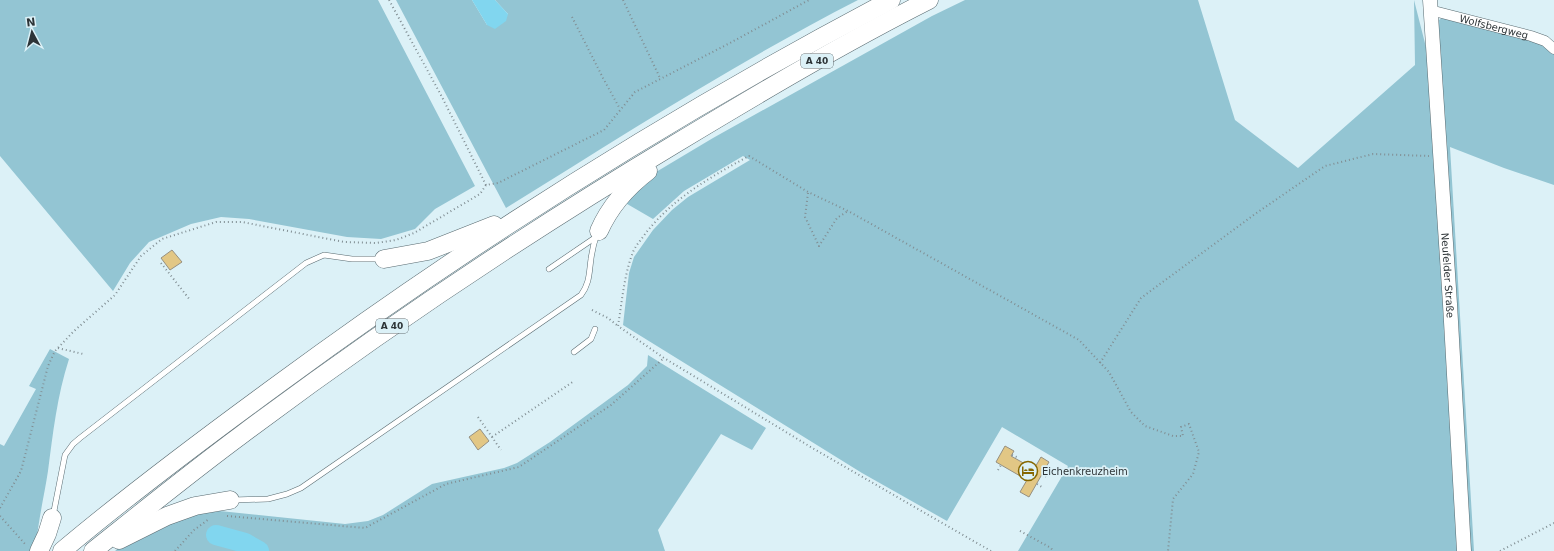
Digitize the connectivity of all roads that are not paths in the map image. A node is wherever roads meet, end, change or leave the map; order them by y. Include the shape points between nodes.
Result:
1 (890, 0) edge
2 (929, 0) edge
3 (1430, 5) edge
4 (1554, 49) edge
5 (707, 124) junction
6 (535, 208) junction
7 (598, 234) junction
8 (384, 259) joint
9 (549, 269) dead end
10 (595, 329) dead end
11 (574, 352) dead end
12 (228, 508) joint
13 (52, 518) joint
14 (38, 551) edge
15 (62, 551) edge
16 (93, 551) edge
17 (99, 551) edge
18 (1464, 551) edge

1 - 6 highway, A 40 via 717,96
2 - 5 highway, A 40
3 - 4 street, Wolfsbergweg via 1531,36 1545,41
3 - 18 main road, Neufelder Straße
5 - 7 highway via 632,184 613,205
5 - 16 highway, A 40 via 496,255 409,315 238,436
6 - 8 highway via 428,251
6 - 15 highway, A 40 via 331,345 145,484
7 - 9 lane
7 - 12 lane via 591,258 589,280 581,294 301,488 287,494
8 - 13 lane via 352,259 324,255 306,263 80,438 65,455
10 - 11 lane via 591,339
12 - 17 highway via 195,506 167,516
13 - 14 highway

